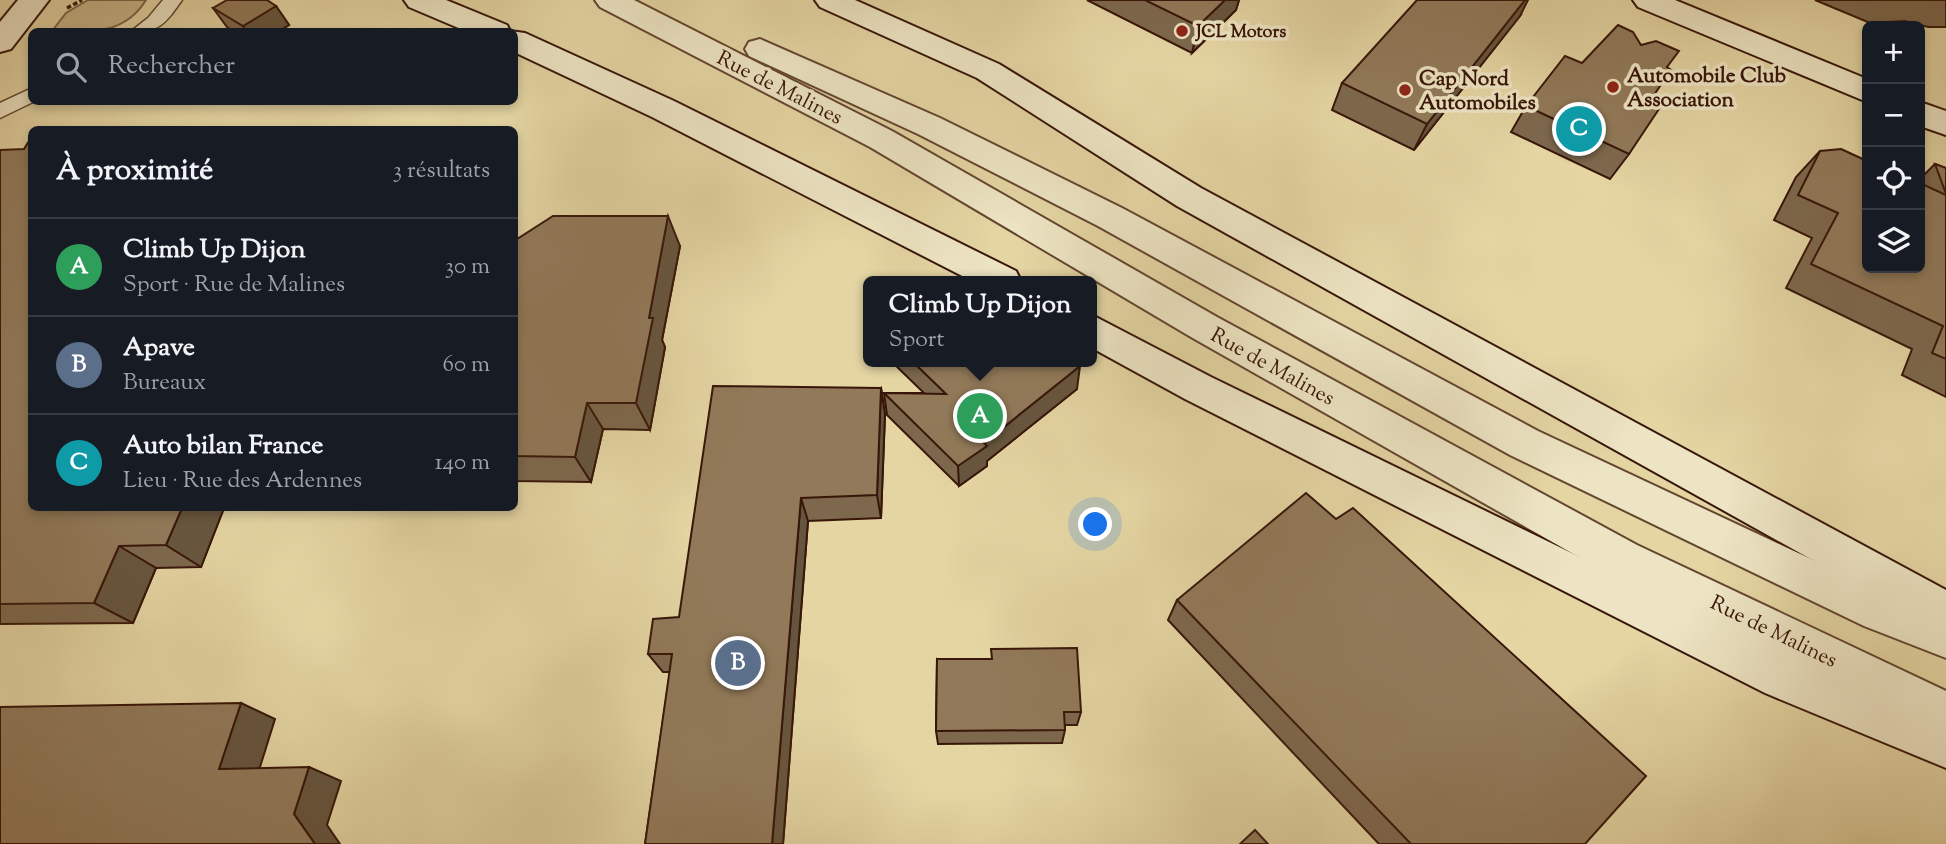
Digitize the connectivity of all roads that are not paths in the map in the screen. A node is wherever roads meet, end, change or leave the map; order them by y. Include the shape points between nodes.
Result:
1 (34, 0) edge
2 (173, 0) edge
3 (419, 0) edge
4 (610, 0) edge
5 (646, 0) edge
6 (830, 0) edge
7 (1648, 0) edge
8 (145, 28) edge
9 (486, 28) edge
10 (0, 42) edge
11 (518, 42) edge
12 (1862, 89) edge
13 (28, 96) edge
14 (0, 111) edge
15 (1925, 115) edge
16 (1946, 124) edge
17 (993, 276) edge
18 (1097, 333) edge
19 (1946, 612) edge
20 (1946, 636) edge
21 (1946, 714) edge
22 (1946, 745) edge

1 - 10 main road
2 - 8 lane
3 - 9 main road
4 - 21 main road, Rue de Malines via 881,139 1204,327 1622,559
5 - 20 main road, Rue de Malines via 929,126 1110,218 1524,443 1879,612
6 - 19 main road via 988,71 1189,197
7 - 12 main road
11 - 17 main road via 663,109
13 - 14 lane
15 - 16 main road
18 - 22 main road, Rue de Malines via 1198,388 1780,678

